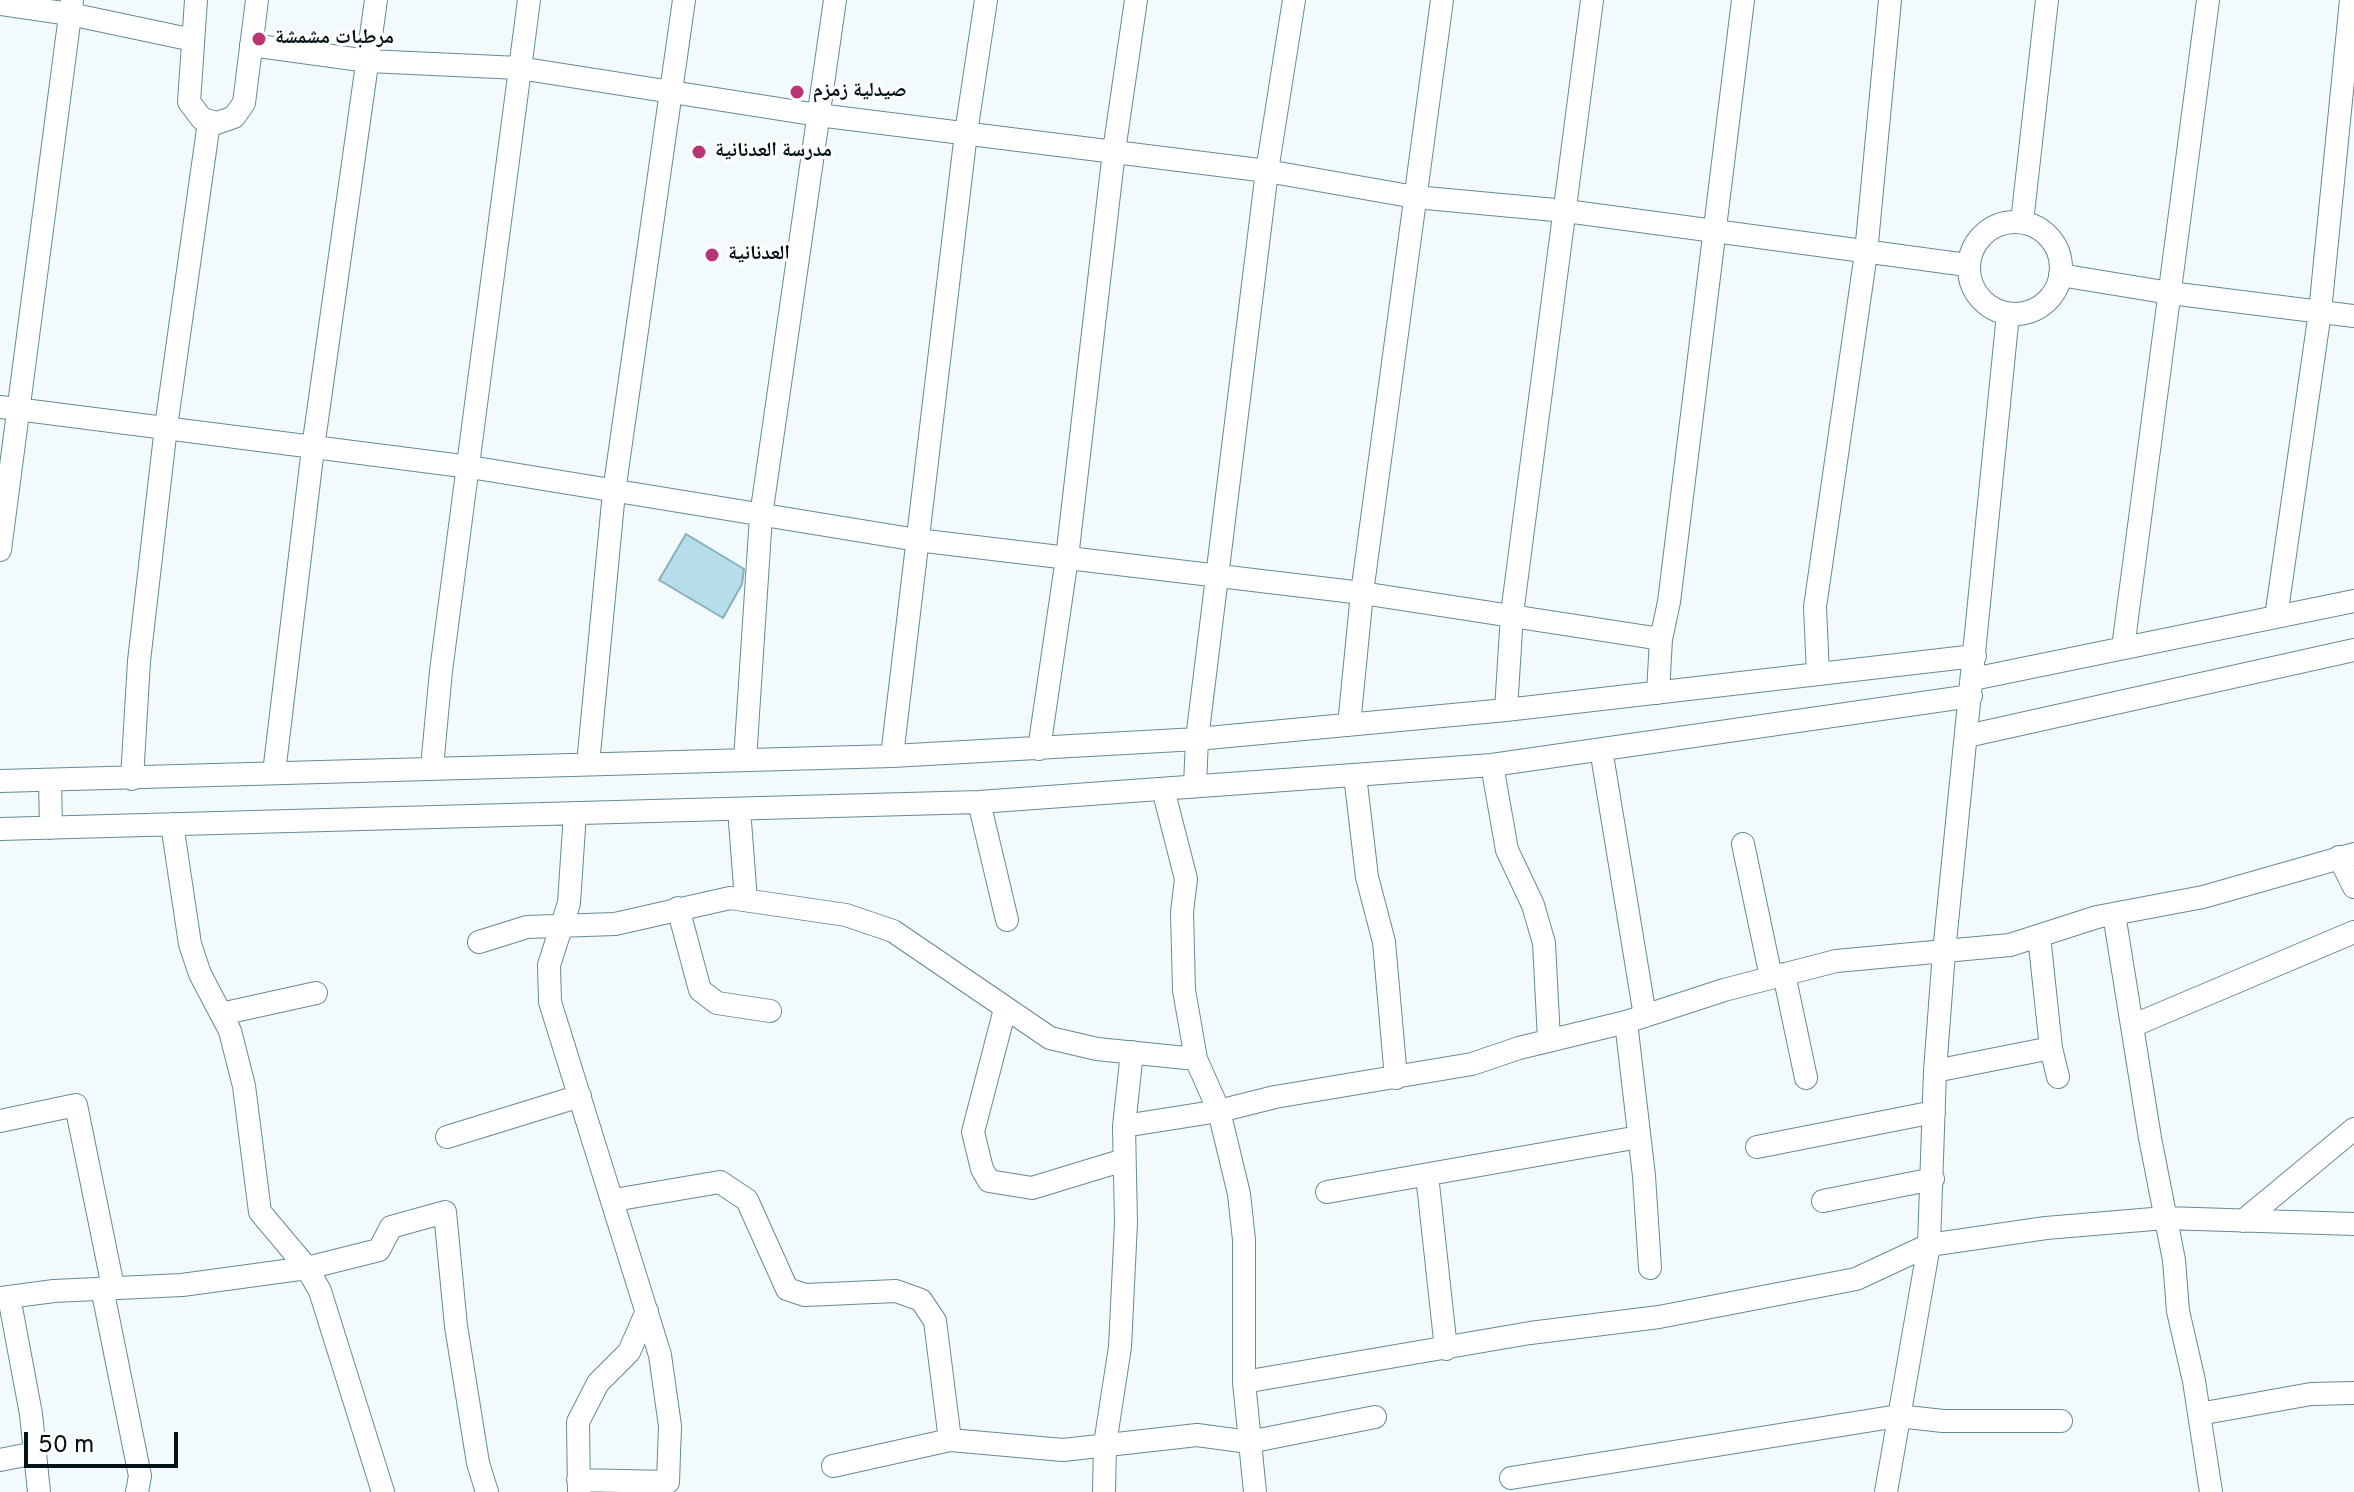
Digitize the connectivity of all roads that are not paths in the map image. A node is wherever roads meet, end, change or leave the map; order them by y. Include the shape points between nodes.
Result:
1 (196, 0) edge
2 (257, 0) edge
3 (376, 0) edge
4 (529, 0) edge
5 (684, 0) edge
6 (835, 0) edge
7 (986, 0) edge
8 (1136, 0) edge
9 (1294, 0) edge
10 (1442, 0) edge
11 (1592, 0) edge
12 (1743, 0) edge
13 (1890, 0) edge
14 (2047, 0) edge
15 (2208, 0) edge
16 (2351, 0) edge
17 (0, 4) edge
18 (71, 7) edge
19 (193, 40) junction
20 (251, 45) junction
21 (368, 61) junction
22 (519, 68) junction
23 (673, 90) junction
24 (818, 115) junction
25 (209, 122) junction
26 (966, 133) junction
27 (1114, 151) junction
28 (1267, 171) junction
29 (1415, 197) junction
30 (1566, 211) junction
31 (2022, 222) junction
32 (1713, 232) junction
33 (1866, 253) junction
34 (1967, 265) junction
35 (2060, 275) junction
36 (2170, 293) junction
37 (2320, 312) junction
38 (2008, 314) junction
39 (2354, 316) edge
40 (10, 408) edge
41 (166, 427) junction
42 (313, 448) junction
43 (470, 467) junction
44 (614, 492) junction
45 (761, 516) junction
46 (917, 540) junction
47 (0, 550) edge
48 (1067, 558) junction
49 (1218, 578) junction
50 (1362, 593) junction
51 (2354, 601) edge
52 (1512, 614) junction
53 (2276, 617) junction
54 (1661, 639) junction
55 (2123, 648) junction
56 (2354, 650) edge
57 (1975, 656) junction
58 (1818, 674) junction
59 (1972, 688) junction
60 (1658, 693) junction
61 (1506, 710) junction
62 (1349, 725) junction
63 (1967, 736) junction
64 (1197, 739) junction
65 (1039, 749) junction
66 (1601, 749) junction
67 (892, 756) junction
68 (745, 760) junction
69 (588, 764) junction
70 (1492, 765) junction
71 (432, 767) junction
72 (274, 773) junction
73 (1355, 775) junction
74 (132, 779) junction
75 (50, 780) junction
76 (0, 781) edge
77 (1195, 786) junction
78 (1163, 789) junction
79 (979, 802) junction
80 (739, 809) junction
81 (575, 813) junction
82 (172, 824) junction
83 (51, 828) junction
84 (0, 829) edge
85 (1743, 844) dead end
86 (2347, 856) edge
87 (2354, 887) edge
88 (746, 900) junction
89 (678, 908) junction
90 (2114, 914) junction
91 (1007, 920) dead end
92 (562, 924) junction
93 (2354, 932) edge
94 (2039, 936) junction
95 (479, 942) dead end
96 (1944, 952) junction
97 (1778, 975) junction
98 (316, 993) dead end
99 (1005, 1009) junction
100 (770, 1011) dead end
101 (221, 1014) junction
102 (1636, 1019) junction
103 (2132, 1026) junction
104 (1549, 1040) junction
105 (2051, 1048) junction
106 (1132, 1052) junction
107 (1196, 1059) junction
108 (1935, 1071) junction
109 (2058, 1077) dead end
110 (1396, 1078) junction
111 (1806, 1078) dead end
112 (580, 1096) junction
113 (1219, 1111) junction
114 (1934, 1112) junction
115 (0, 1121) edge
116 (1124, 1126) junction
117 (2354, 1129) edge
118 (447, 1137) dead end
119 (1639, 1137) junction
120 (1757, 1147) dead end
121 (1124, 1160) junction
122 (1427, 1175) junction
123 (1933, 1179) junction
124 (1327, 1192) dead end
125 (614, 1200) junction
126 (1823, 1201) dead end
127 (2165, 1218) junction
128 (2243, 1221) junction
129 (2354, 1224) edge
130 (1929, 1245) junction
131 (307, 1268) junction
132 (1650, 1268) dead end
133 (108, 1288) junction
134 (4, 1298) edge
135 (647, 1311) junction
136 (1446, 1349) junction
137 (1244, 1382) junction
138 (2354, 1393) edge
139 (2199, 1414) junction
140 (1898, 1416) junction
141 (1375, 1417) dead end
142 (2061, 1421) dead end
143 (950, 1440) junction
144 (1249, 1442) junction
145 (1105, 1444) junction
146 (35, 1453) junction
147 (0, 1460) edge
148 (833, 1466) dead end
149 (1511, 1478) dead end
150 (578, 1486) edge
151 (39, 1492) edge
152 (137, 1492) edge
153 (383, 1492) edge
154 (487, 1492) edge
155 (1104, 1492) edge
156 (1255, 1492) edge
157 (1886, 1492) edge
158 (2211, 1492) edge

1 - 19 street
2 - 20 street
3 - 21 street
4 - 22 street
5 - 23 street
6 - 24 street
7 - 26 street
8 - 27 street
9 - 28 street
10 - 29 street
11 - 30 street
12 - 32 street
13 - 33 street
14 - 31 street
15 - 36 street
16 - 37 street
17 - 18 street
18 - 19 street
18 - 40 street
19 - 25 street via 189,102 196,115
20 - 21 street
20 - 25 street via 240,111 226,121
21 - 22 street
21 - 42 street
22 - 23 street
22 - 43 street
23 - 24 street
23 - 44 street
24 - 26 street
24 - 45 street
25 - 41 street
26 - 27 street
26 - 46 street
27 - 28 street
27 - 48 street
28 - 29 street
28 - 49 street
29 - 30 street
29 - 50 street
30 - 32 street
30 - 52 street
31 - 34 street via 1987,231
31 - 35 street via 2052,240 2060,257
32 - 33 street
32 - 54 street
33 - 34 street
33 - 58 street via 1815,607
34 - 38 street via 1978,296
35 - 36 street
35 - 38 street via 2042,305
36 - 37 street
36 - 55 street
37 - 39 street
37 - 53 street
38 - 57 street
40 - 41 street
40 - 47 street
41 - 42 street
41 - 74 street via 139,661
42 - 43 street
42 - 72 street
43 - 44 street
43 - 71 street
44 - 45 street
44 - 69 street
45 - 46 street
45 - 68 street
46 - 48 street
46 - 67 street
48 - 49 street
48 - 65 street
49 - 50 street
49 - 64 street
50 - 52 street
50 - 62 street
51 - 53 street
52 - 54 street
52 - 61 street
53 - 55 street
54 - 60 street
55 - 59 street
56 - 63 street
57 - 58 street
57 - 59 street
58 - 60 street
59 - 63 street
59 - 66 street
60 - 61 street
61 - 62 street
62 - 64 street
63 - 96 street
64 - 65 street
64 - 77 street
65 - 67 street
66 - 70 street
66 - 102 street
67 - 68 street
68 - 69 street
69 - 71 street
70 - 73 street
70 - 104 street via 1507,850 1544,943
71 - 72 street
72 - 74 street
73 - 77 street
73 - 110 street via 1367,877 1384,942
74 - 75 street
75 - 76 street
75 - 83 street
77 - 78 street
78 - 79 street
78 - 107 street via 1186,879 1184,990
79 - 80 street
79 - 91 street
80 - 81 street
80 - 88 street
81 - 82 street
81 - 92 street via 569,903
82 - 83 street
82 - 101 street via 190,944
83 - 84 street
85 - 97 street
86 - 87 street
86 - 90 street via 2203,897
88 - 89 street
88 - 99 street via 846,915 893,931
89 - 92 street via 615,924
89 - 100 street via 700,990 717,1003
90 - 94 street
90 - 103 street
92 - 95 street via 527,927
92 - 112 street via 549,965 550,1002
93 - 103 street
94 - 96 street via 2010,945
94 - 105 street
96 - 97 street via 1836,961
96 - 108 street
97 - 102 street
97 - 111 street
98 - 101 street
99 - 106 street via 1050,1038
99 - 121 street via 973,1132 989,1181 1032,1188
101 - 131 street via 244,1086 260,1212
102 - 104 street
102 - 119 street
103 - 127 street
104 - 110 street via 1472,1064
105 - 108 street
105 - 109 street
106 - 107 street
106 - 116 street
107 - 113 street
108 - 114 street
110 - 113 street
112 - 118 street
112 - 125 street
113 - 116 street
113 - 137 street via 1244,1240
114 - 120 street
114 - 123 street
115 - 133 street via 76,1105
116 - 121 street
117 - 128 street
119 - 122 street
119 - 132 street
121 - 145 street via 1120,1347
122 - 124 street
122 - 136 street
123 - 126 street
123 - 130 street
125 - 135 street
125 - 143 street via 720,1182 747,1200 787,1289 805,1295 896,1291 921,1300 935,1321
127 - 128 street
127 - 130 street
127 - 139 street
128 - 129 street
130 - 136 street via 1856,1279 1659,1317
130 - 140 street
131 - 133 street via 182,1285
131 - 153 street via 320,1291
131 - 154 street via 379,1250 391,1227 445,1212 456,1326
133 - 134 street
133 - 152 street via 140,1476
134 - 146 street
135 - 150 street via 629,1352 598,1383 578,1422
135 - 150 street via 660,1355 670,1426 668,1482
136 - 137 street
137 - 144 street
138 - 139 street via 2311,1394
139 - 158 street
140 - 142 street
140 - 149 street
140 - 157 street
141 - 144 street
143 - 145 street via 1063,1450
143 - 148 street
144 - 145 street via 1197,1435
144 - 156 street
145 - 155 street
146 - 147 street
146 - 151 street

